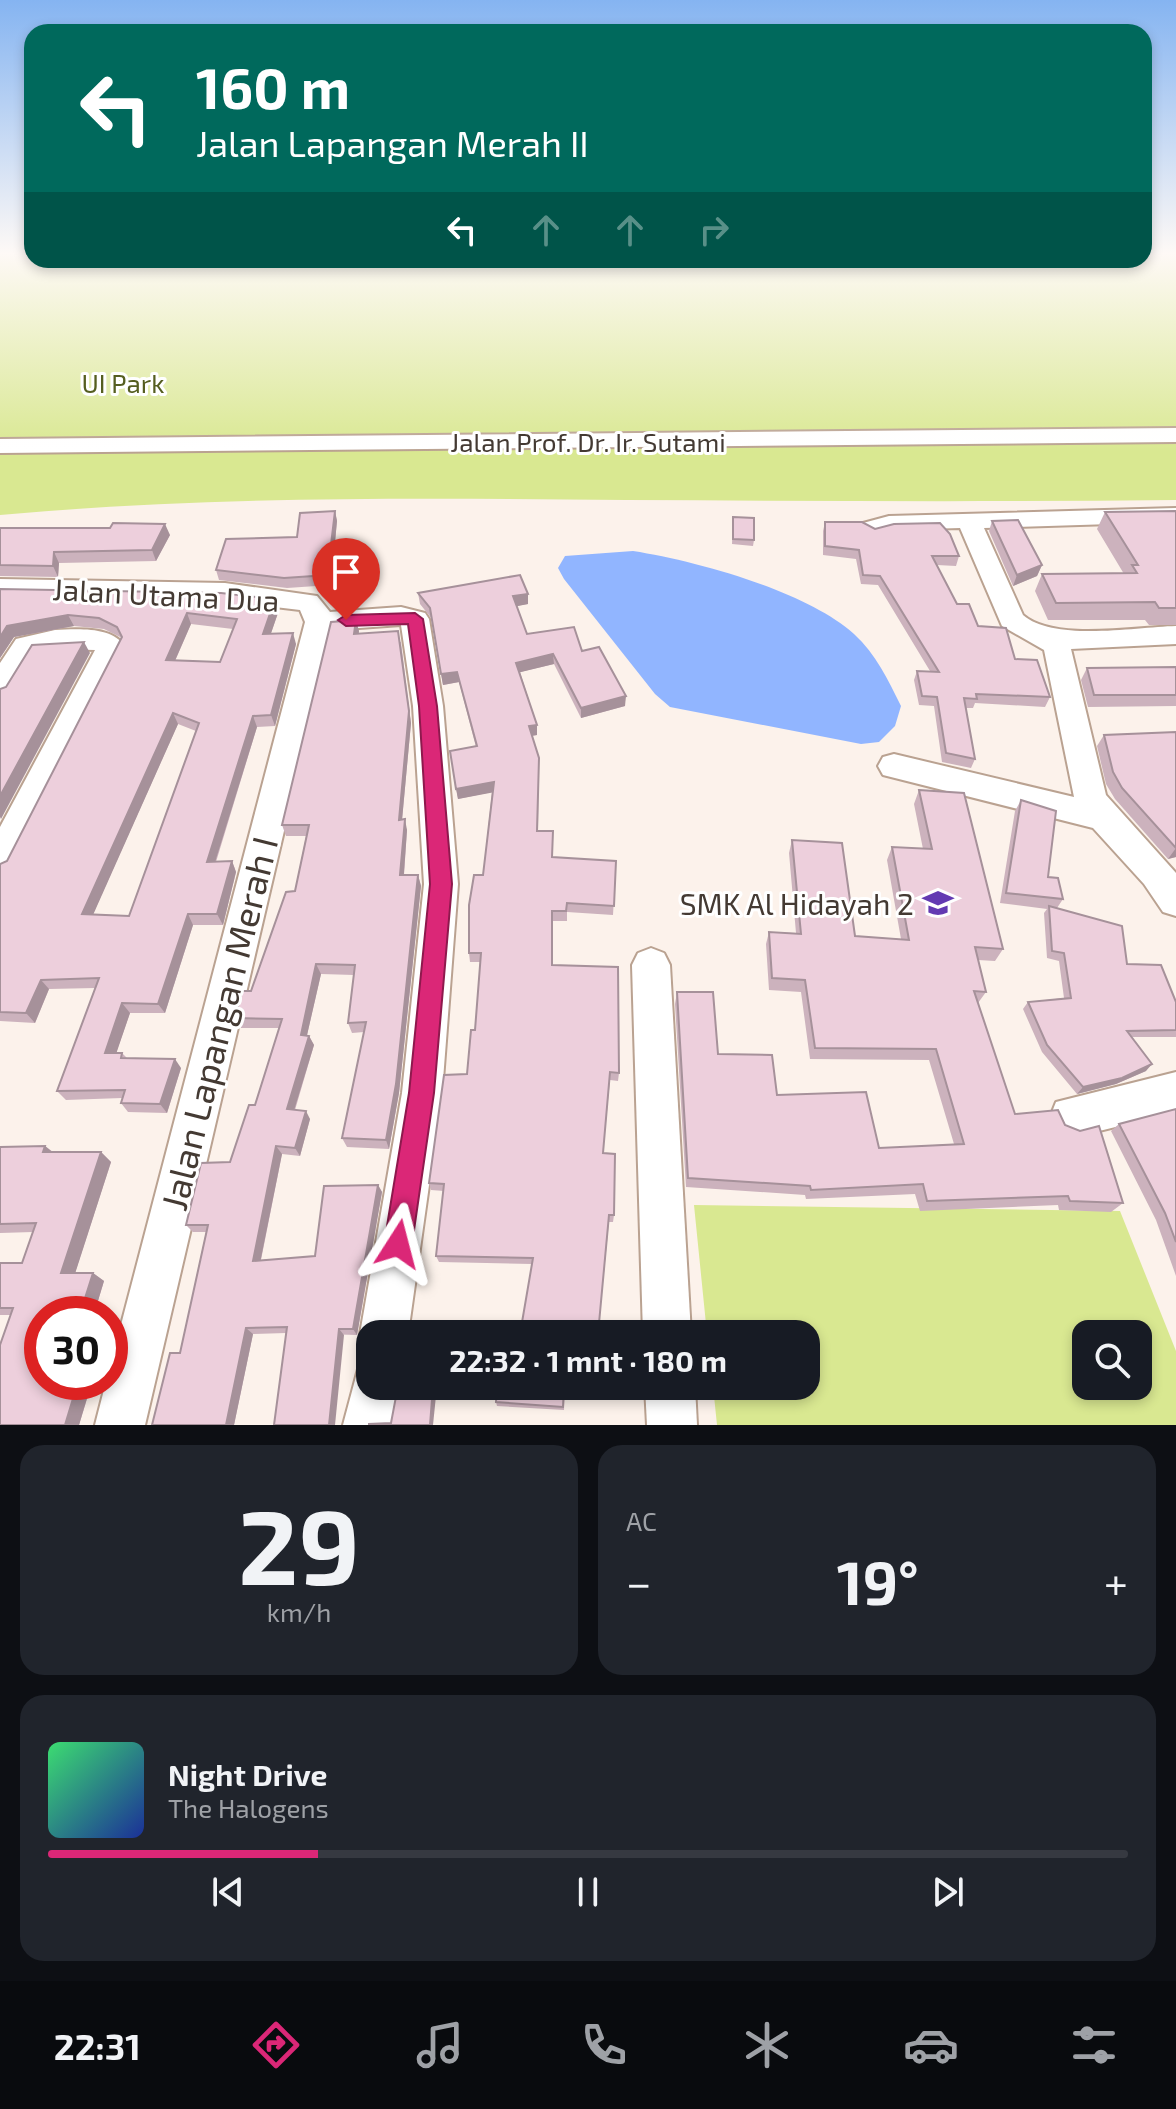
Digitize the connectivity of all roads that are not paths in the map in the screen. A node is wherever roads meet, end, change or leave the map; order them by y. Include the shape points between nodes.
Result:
1 (1176, 423) edge
2 (0, 432) edge
3 (1176, 435) edge
4 (0, 446) edge
5 (1173, 519) edge
6 (969, 521) junction
7 (872, 528) edge
8 (0, 588) edge
9 (319, 622) junction
10 (1176, 635) edge
11 (1052, 640) junction
12 (0, 690) edge
13 (894, 766) dead end
14 (1100, 817) junction
15 (5, 840) edge
16 (1171, 883) edge
17 (651, 965) dead end
18 (1176, 1092) edge
19 (1071, 1117) dead end
20 (386, 1320) edge
21 (666, 1320) edge
22 (372, 1400) edge
23 (671, 1400) edge
24 (120, 1425) edge
25 (368, 1425) edge
26 (672, 1425) edge

1 - 2 street, Jalan Prof. Dr. Ir. Sutami
3 - 4 street, Jalan Prof. Dr. Ir. Sutami
5 - 6 street
6 - 7 street
6 - 11 street via 1012,620
8 - 9 street, Jalan Utama Dua via 225,592 308,602
9 - 20 street via 415,619 428,706 441,884 422,1093
9 - 24 street, Jalan Lapangan Merah I
10 - 11 street
11 - 14 street via 1090,797
12 - 15 street via 31,643 109,644
13 - 14 street
14 - 16 street
17 - 21 street
18 - 19 street
22 - 25 street
23 - 26 street

